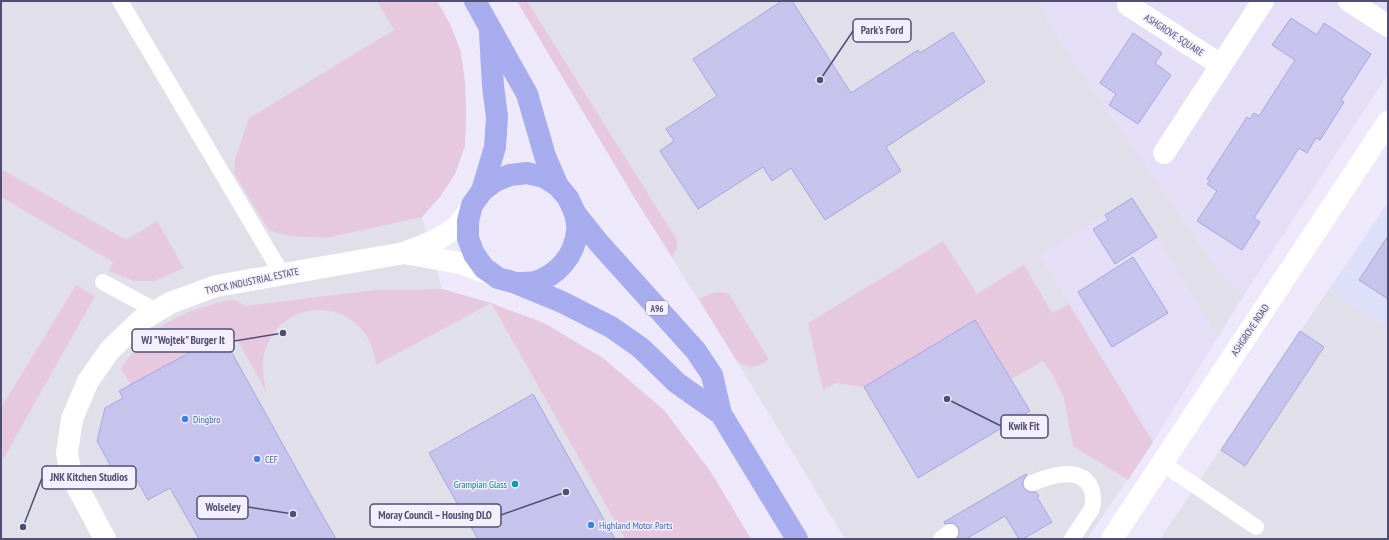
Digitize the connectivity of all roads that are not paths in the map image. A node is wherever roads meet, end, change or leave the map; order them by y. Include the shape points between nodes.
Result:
1 (120, 1) edge
2 (475, 1) edge
3 (1262, 1) edge
4 (1348, 1) edge
5 (1128, 5) dead end
6 (1388, 26) edge
7 (490, 29) junction
8 (1221, 65) junction
9 (1385, 134) edge
10 (1164, 153) dead end
11 (558, 186) junction
12 (477, 198) junction
13 (575, 213) junction
14 (404, 253) junction
15 (282, 274) junction
16 (507, 280) junction
17 (103, 282) dead end
18 (156, 311) junction
19 (721, 414) junction
20 (1162, 463) junction
21 (1032, 483) dead end
22 (1256, 527) dead end
23 (105, 539) edge
24 (797, 539) edge
25 (1072, 539) edge
26 (1112, 539) edge

1 - 15 lane
2 - 7 highway, A96
3 - 8 street
4 - 6 street
5 - 8 street, ASHGROVE SQUARE
7 - 11 highway, A96 via 527,94
7 - 12 highway, A96 via 497,117 494,147
8 - 10 street
9 - 20 street, ASHGROVE ROAD
11 - 12 highway, A96 via 544,177 527,173 510,174 495,180
11 - 13 highway, A96 via 568,198
12 - 14 street, TYOCK INDUSTRIAL ESTATE via 461,221 445,235
12 - 16 highway, A96 via 468,221 468,238 474,254 484,268
13 - 16 highway, A96 via 577,230 574,248 565,263 551,275 534,282
13 - 19 highway, A96 via 620,268 696,351 712,374
14 - 15 street, TYOCK INDUSTRIAL ESTATE
14 - 16 street, TYOCK INDUSTRIAL ESTATE via 460,262
15 - 18 street, TYOCK INDUSTRIAL ESTATE via 216,286
16 - 19 highway, A96 via 562,302 611,327 640,348 676,383
17 - 18 lane
18 - 23 street, TYOCK INDUSTRIAL ESTATE via 140,321 110,350 88,381 72,419 67,453 72,475
19 - 24 highway, A96
20 - 22 lane
20 - 26 street, ASHGROVE ROAD
21 - 25 lane via 1044,478 1071,474 1088,482 1093,505

